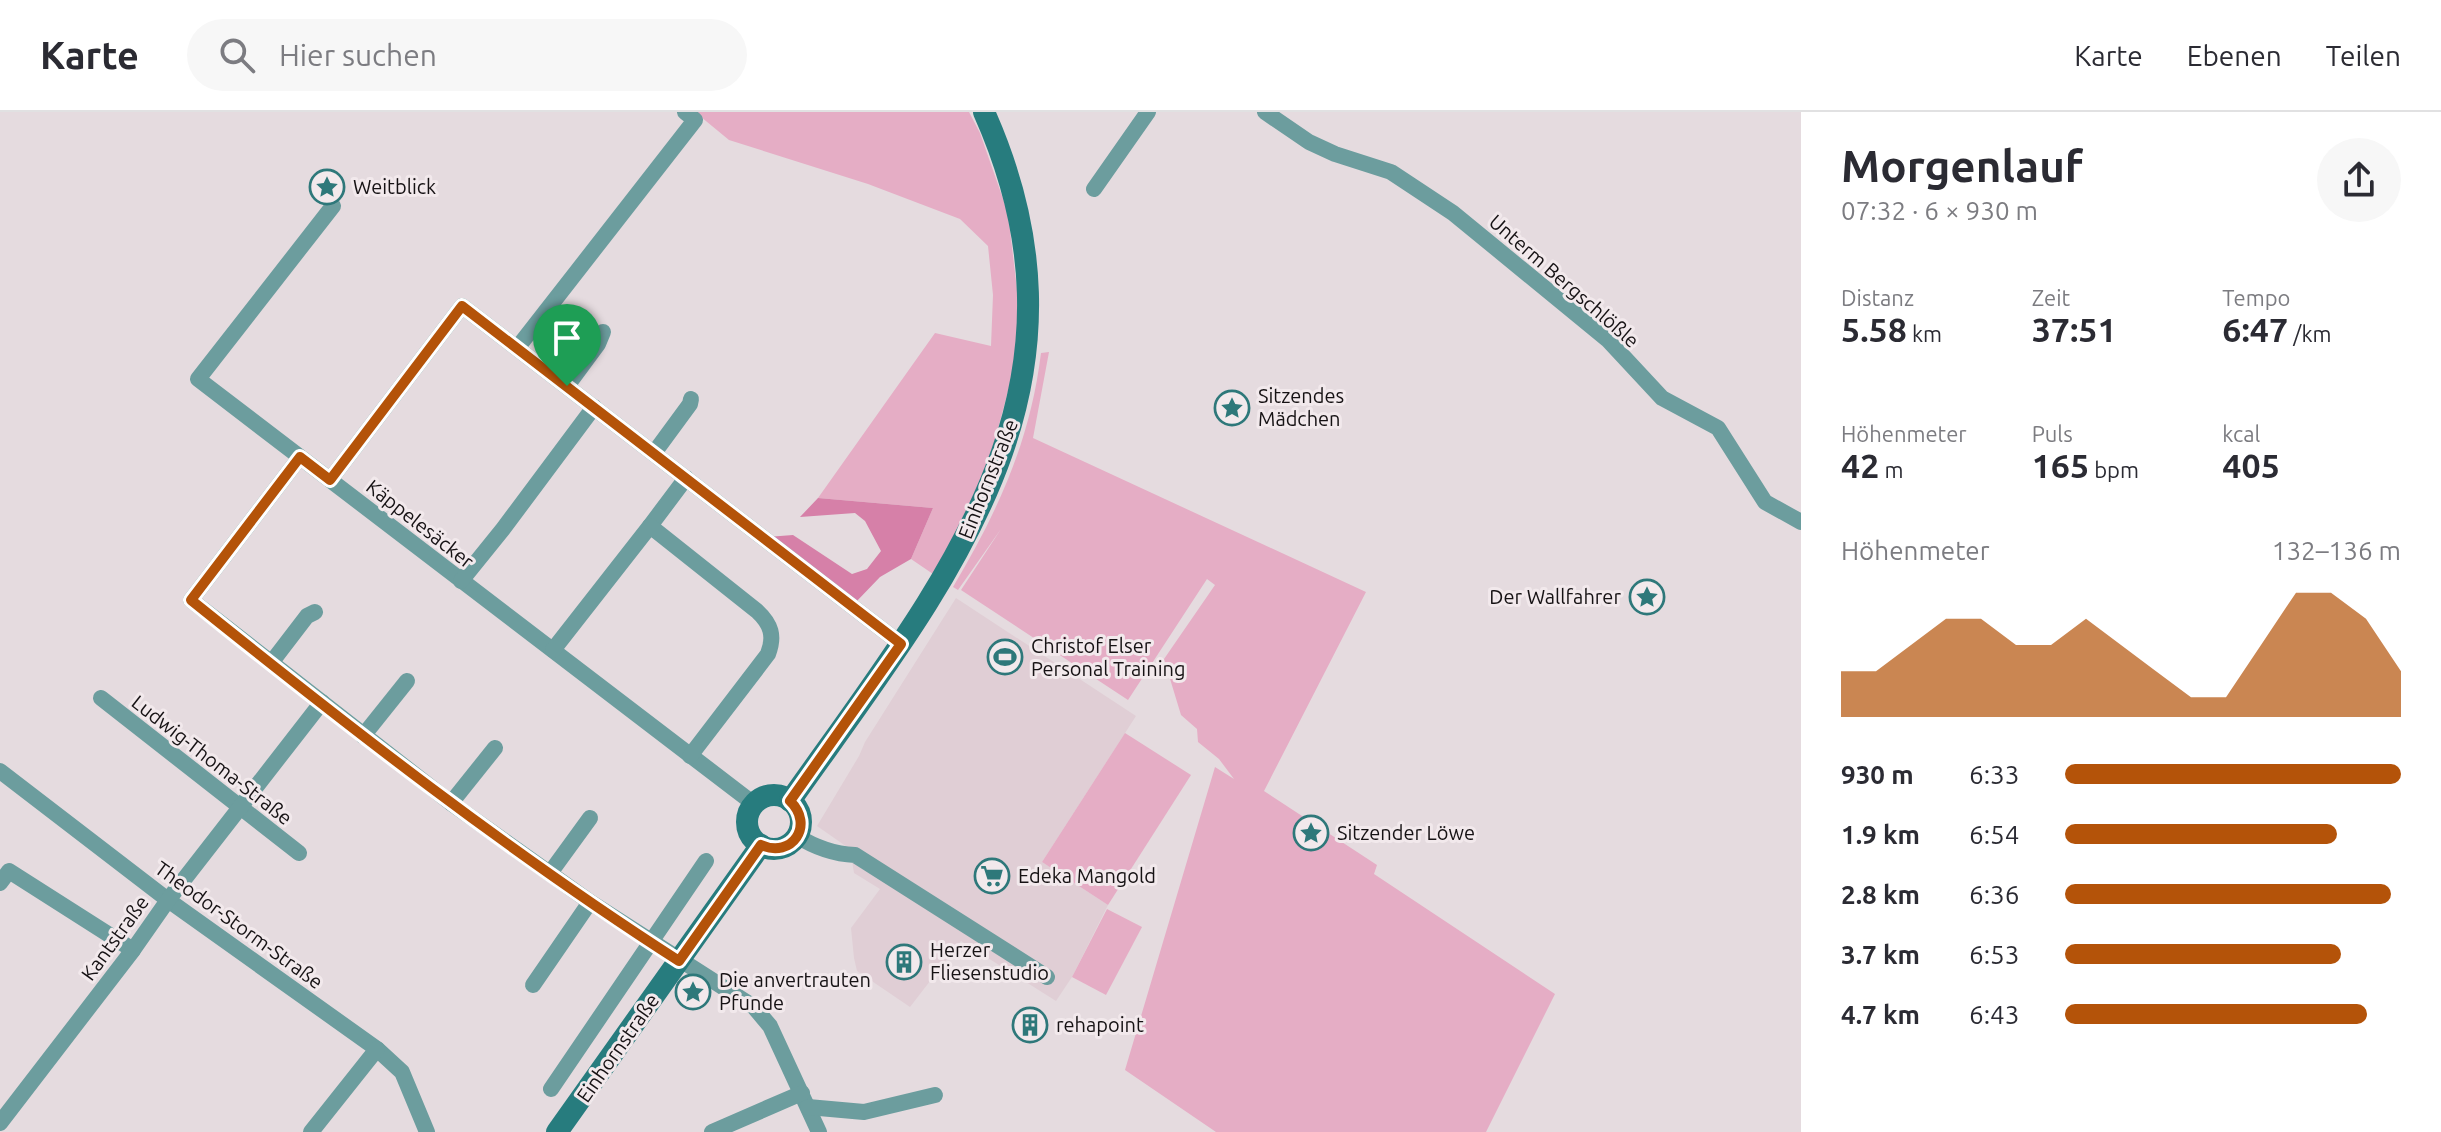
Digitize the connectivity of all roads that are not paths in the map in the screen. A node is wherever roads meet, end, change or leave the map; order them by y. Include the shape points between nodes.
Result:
1 (685, 112) edge
2 (984, 112) edge
3 (1148, 112) edge
4 (1265, 112) edge
5 (1094, 189) dead end
6 (333, 206) dead end
7 (603, 332) dead end
8 (518, 347) junction
9 (567, 386) junction
10 (691, 399) dead end
11 (594, 407) junction
12 (654, 453) junction
13 (300, 457) junction
14 (686, 478) junction
15 (330, 480) junction
16 (1801, 522) edge
17 (650, 526) junction
18 (461, 581) junction
19 (315, 612) dead end
20 (901, 644) junction
21 (553, 650) junction
22 (271, 663) junction
23 (407, 681) dead end
24 (101, 698) dead end
25 (322, 702) junction
26 (363, 736) junction
27 (495, 748) dead end
28 (690, 756) junction
29 (0, 771) edge
30 (790, 801) junction
31 (451, 803) junction
32 (754, 804) junction
33 (241, 808) junction
34 (590, 818) dead end
35 (797, 836) junction
36 (761, 845) junction
37 (299, 853) dead end
38 (706, 861) dead end
39 (550, 873) junction
40 (0, 883) edge
41 (168, 900) junction
42 (590, 902) junction
43 (650, 942) junction
44 (133, 950) junction
45 (679, 961) junction
46 (1047, 977) dead end
47 (533, 985) dead end
48 (377, 1049) junction
49 (551, 1089) dead end
50 (935, 1095) dead end
51 (805, 1100) junction
52 (0, 1123) edge
53 (311, 1132) edge
54 (427, 1132) edge
55 (557, 1132) edge
56 (712, 1132) edge
57 (819, 1132) edge

1 - 8 street via 695,120
2 - 20 main road, Einhornstraße via 1018,209 1028,299 1027,346 1016,409 978,515
3 - 5 street
4 - 16 street, Unterm Bergschlößle via 1309,142 1391,172 1453,213 1608,340 1662,398 1718,428 1765,502
6 - 13 street, Käppelesäcker via 198,379
7 - 9 street
8 - 9 street
8 - 15 street via 462,306
9 - 11 street
10 - 12 street
11 - 12 street
11 - 18 street
12 - 14 street
13 - 15 street, Käppelesäcker
13 - 22 street via 191,600
14 - 17 street
14 - 20 street
15 - 18 street, Käppelesäcker
17 - 21 street
17 - 28 street via 757,611 771,631 768,654
18 - 21 street, Käppelesäcker
19 - 22 street
20 - 30 main road, Einhornstraße
21 - 28 street, Käppelesäcker
22 - 25 street
23 - 26 street
24 - 33 street, Ludwig-Thoma-Straße
25 - 26 street
25 - 33 street, Kantstraße
26 - 31 street
27 - 31 street
28 - 32 street, Käppelesäcker
29 - 41 street, Theodor-Storm-Straße
30 - 32 main road via 776,795
30 - 35 main road via 801,817
31 - 39 street
32 - 36 main road via 747,823
33 - 37 street, Ludwig-Thoma-Straße
33 - 41 street, Kantstraße
34 - 39 street
35 - 36 main road via 778,849
35 - 46 street via 820,849 855,855
36 - 45 main road, Einhornstraße
38 - 43 street
39 - 42 street
40 - 44 street via 9,871
41 - 44 street, Kantstraße
41 - 48 street, Theodor-Storm-Straße
42 - 43 street
42 - 47 street
43 - 45 street
43 - 49 street
44 - 52 street, Kantstraße
45 - 51 street via 764,1016
45 - 55 main road, Einhornstraße
48 - 53 street
48 - 54 street, Theodor-Storm-Straße via 402,1072
50 - 51 street via 864,1112
51 - 56 street
51 - 57 street

